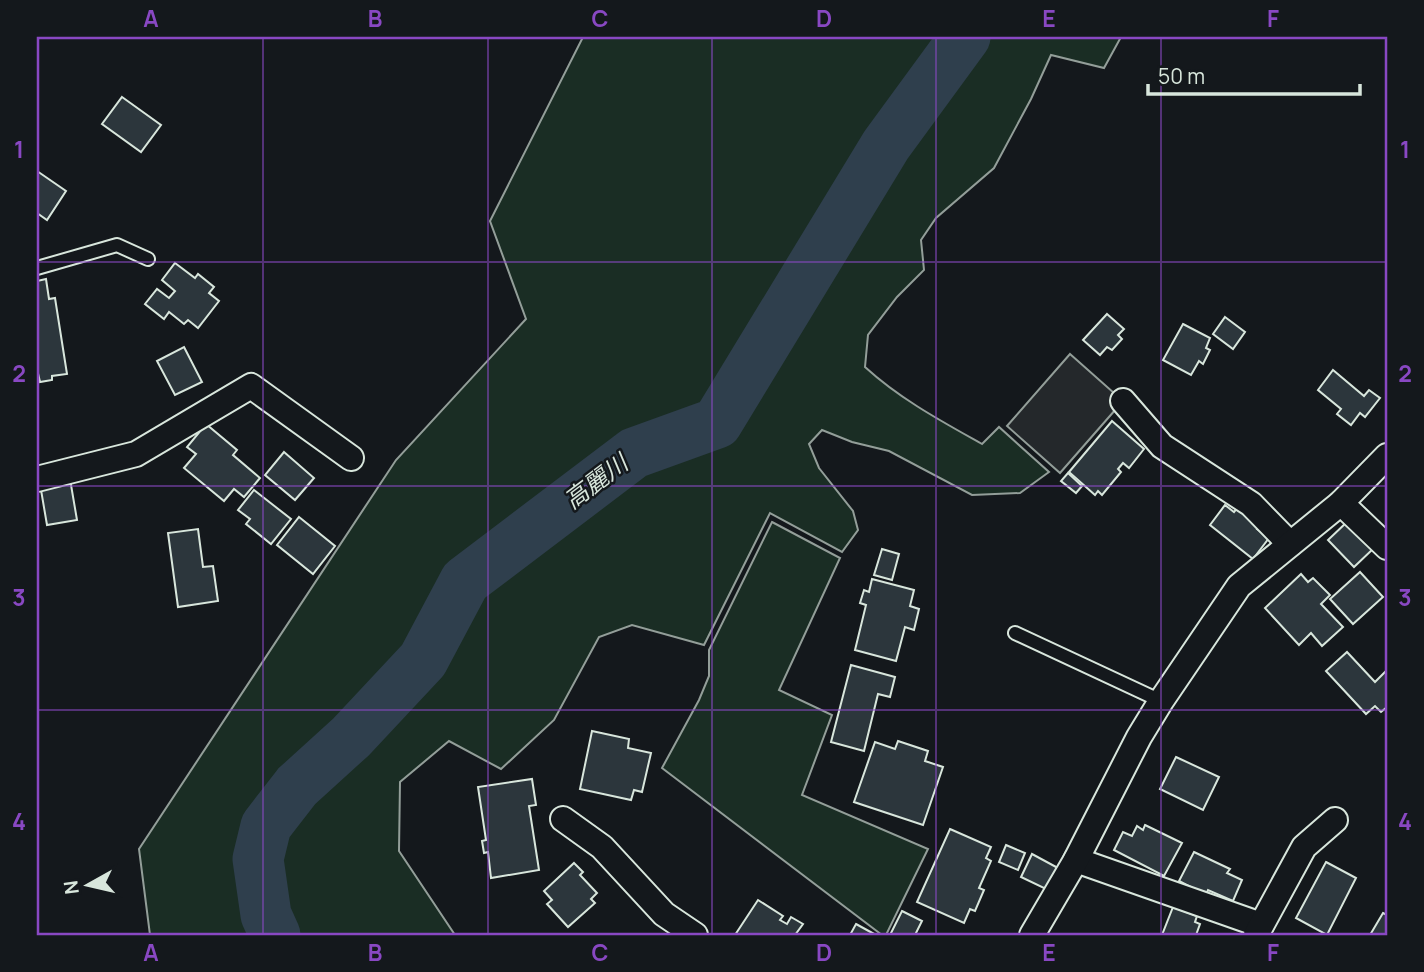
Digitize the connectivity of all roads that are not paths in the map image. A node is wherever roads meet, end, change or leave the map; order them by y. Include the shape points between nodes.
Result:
1 (148, 259) dead end
2 (37, 268) edge
3 (1123, 401) dead end
4 (1387, 456) edge
5 (351, 458) dead end
6 (37, 479) edge
7 (1341, 503) junction
8 (1290, 544) junction
9 (1387, 547) edge
10 (1015, 633) dead end
11 (1161, 701) junction
12 (563, 819) dead end
13 (1335, 820) dead end
14 (1076, 860) junction
15 (1258, 930) edge
16 (695, 935) edge
17 (1032, 935) edge

1 - 2 lane via 117,245
3 - 8 street via 1162,446 1251,504
4 - 7 street
5 - 6 street via 251,386 136,454
7 - 8 street
7 - 9 street
8 - 11 street via 1239,586
10 - 11 lane
11 - 14 street
12 - 16 street via 602,847 664,914
13 - 15 street via 1304,847
14 - 15 street
14 - 17 street

